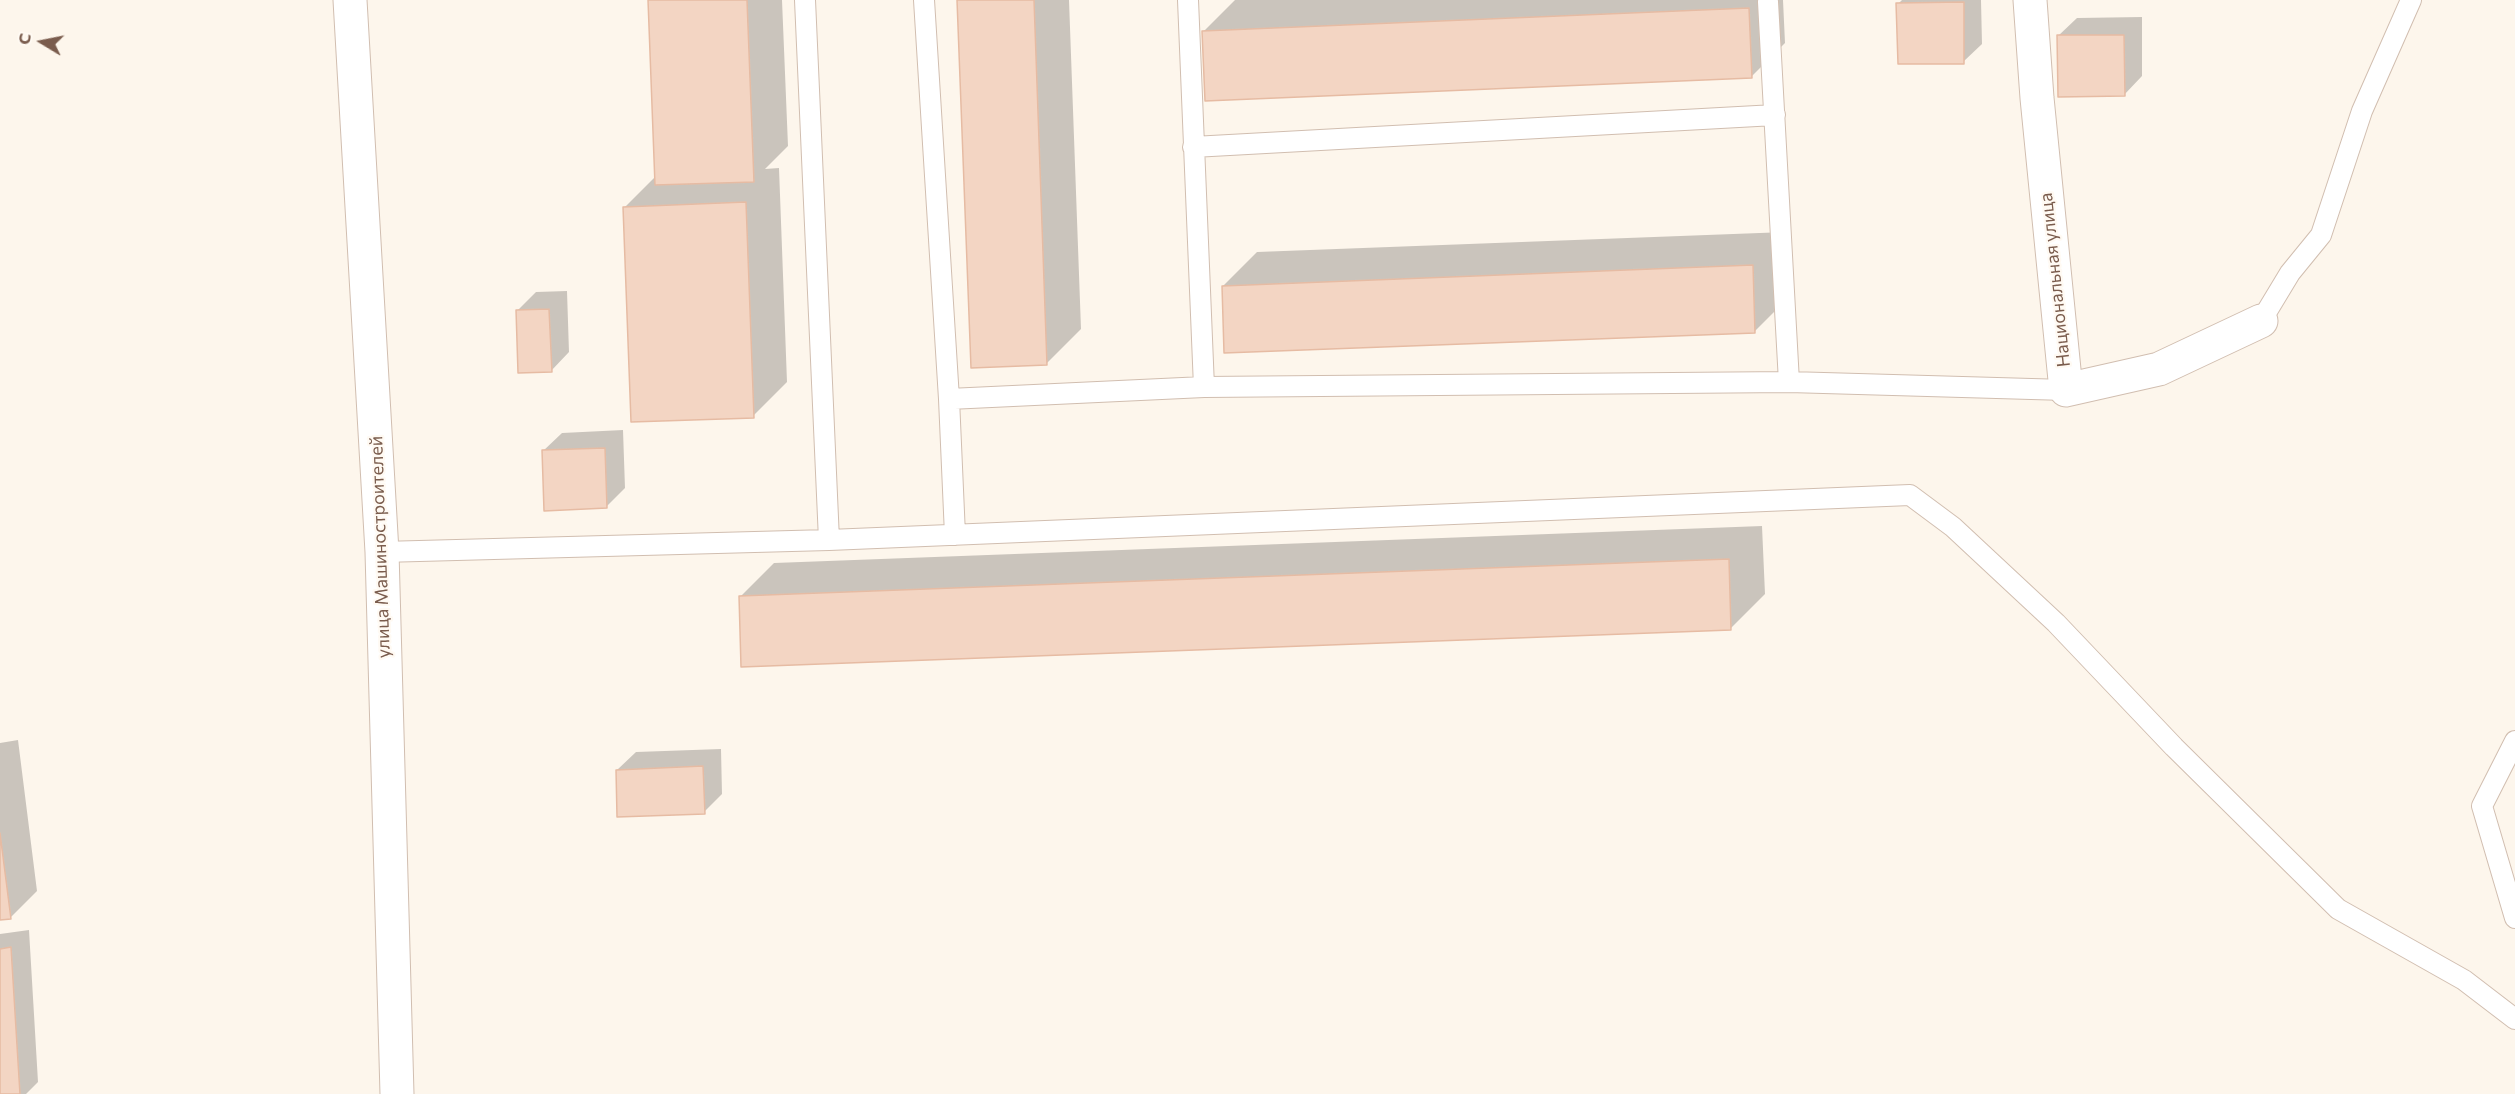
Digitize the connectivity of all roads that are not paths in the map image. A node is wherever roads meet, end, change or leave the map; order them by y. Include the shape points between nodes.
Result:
1 (350, 0) edge
2 (805, 0) edge
3 (924, 0) edge
4 (1188, 0) edge
5 (2030, 0) edge
6 (2411, 0) edge
7 (1768, 3) dead end
8 (1775, 115) junction
9 (1193, 147) junction
10 (2261, 321) joint
11 (1789, 382) junction
12 (1204, 387) junction
13 (2067, 390) junction
14 (949, 399) junction
15 (955, 535) junction
16 (829, 540) junction
17 (382, 552) junction
18 (2515, 741) edge
19 (2515, 918) edge
20 (2515, 1019) edge
21 (397, 1094) edge

1 - 17 street, улица Машиностроителей
2 - 16 lane
3 - 14 lane
4 - 9 lane
5 - 13 street, Национальная улица
6 - 10 lane via 2362,111 2321,235 2290,273
7 - 8 lane
8 - 9 lane
8 - 11 lane
9 - 12 lane
10 - 13 street, Национальная улица via 2159,369
11 - 12 lane
11 - 13 lane
12 - 14 lane
14 - 15 lane
15 - 16 lane
15 - 20 lane via 1910,495 1953,527 2056,623 2174,747 2338,909 2464,980
16 - 17 lane
17 - 21 street, улица Машиностроителей
18 - 19 lane via 2482,806

